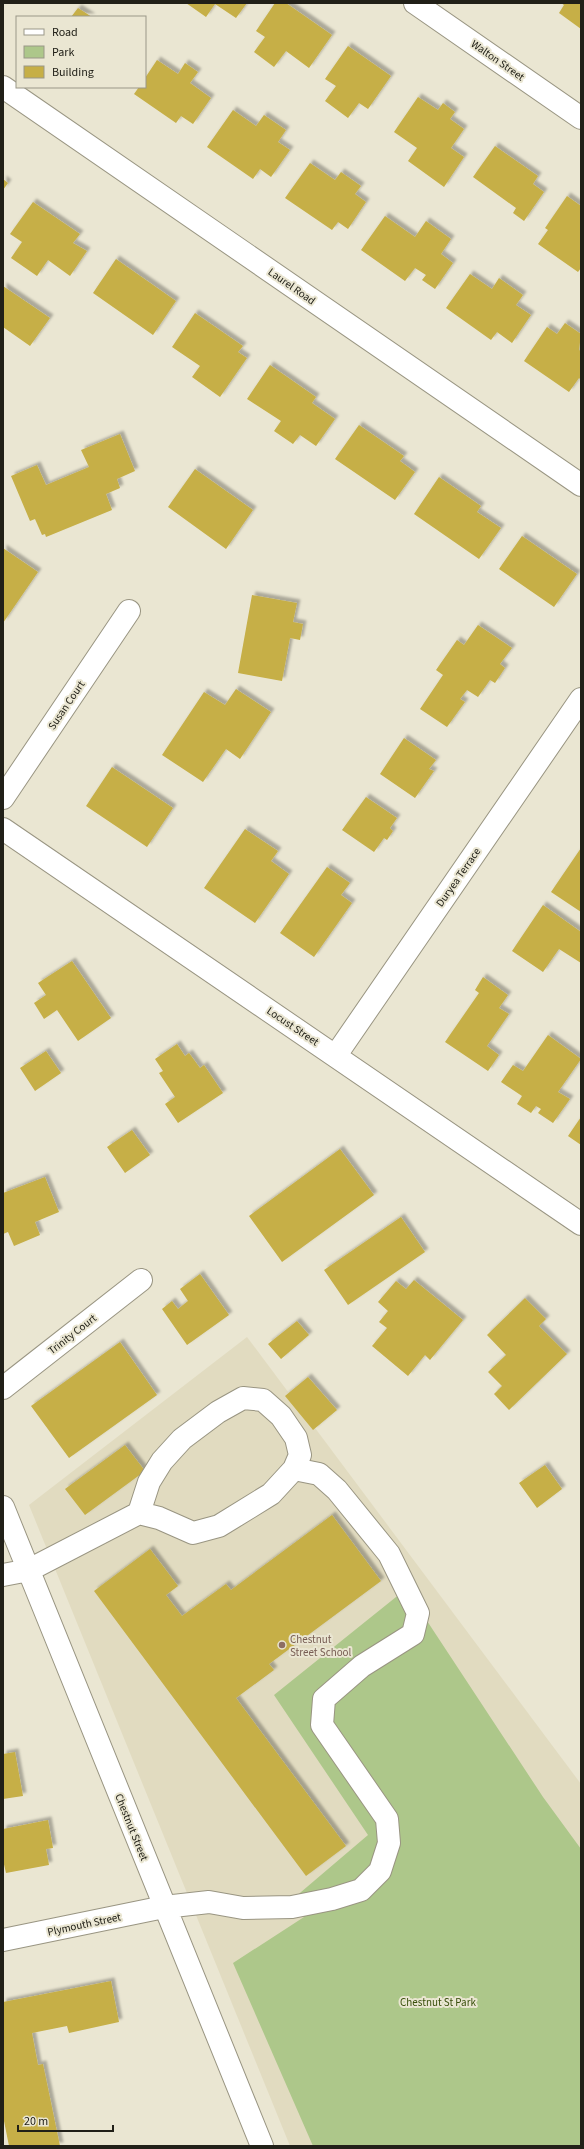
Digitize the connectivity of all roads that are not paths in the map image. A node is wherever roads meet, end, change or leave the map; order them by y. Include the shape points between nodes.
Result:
1 (415, 3) edge
2 (3, 87) edge
3 (581, 118) edge
4 (581, 485) edge
5 (129, 611) dead end
6 (581, 699) edge
7 (3, 798) edge
8 (3, 829) edge
9 (336, 1055) junction
10 (581, 1224) edge
11 (141, 1280) dead end
12 (3, 1388) edge
13 (294, 1469) junction
14 (3, 1507) edge
15 (139, 1513) junction
16 (30, 1570) junction
17 (3, 1575) edge
18 (164, 1907) junction
19 (3, 1940) edge
20 (262, 2146) edge

1 - 3 street, Walton Street
2 - 4 street, Laurel Road
5 - 7 street, Susan Court
6 - 9 street, Duryea Terrace
8 - 9 street, Locust Street
9 - 10 street, Locust Street
11 - 12 street, Trinity Court
13 - 15 street via 271,1494 219,1526 193,1533 159,1518
13 - 15 street via 300,1455 296,1438 281,1416 263,1400 243,1398 218,1412 182,1439 162,1461 149,1482
13 - 18 street, Plymouth Street via 319,1474 338,1490 389,1554 418,1614 413,1634 362,1666 324,1699 322,1725 387,1819 389,1843 380,1870 361,1890 332,1899 292,1906 243,1908 208,1902
14 - 16 street, Chestnut Street
15 - 16 street
16 - 17 street
16 - 18 street, Chestnut Street
18 - 19 street, Plymouth Street
18 - 20 street, Chestnut Street

